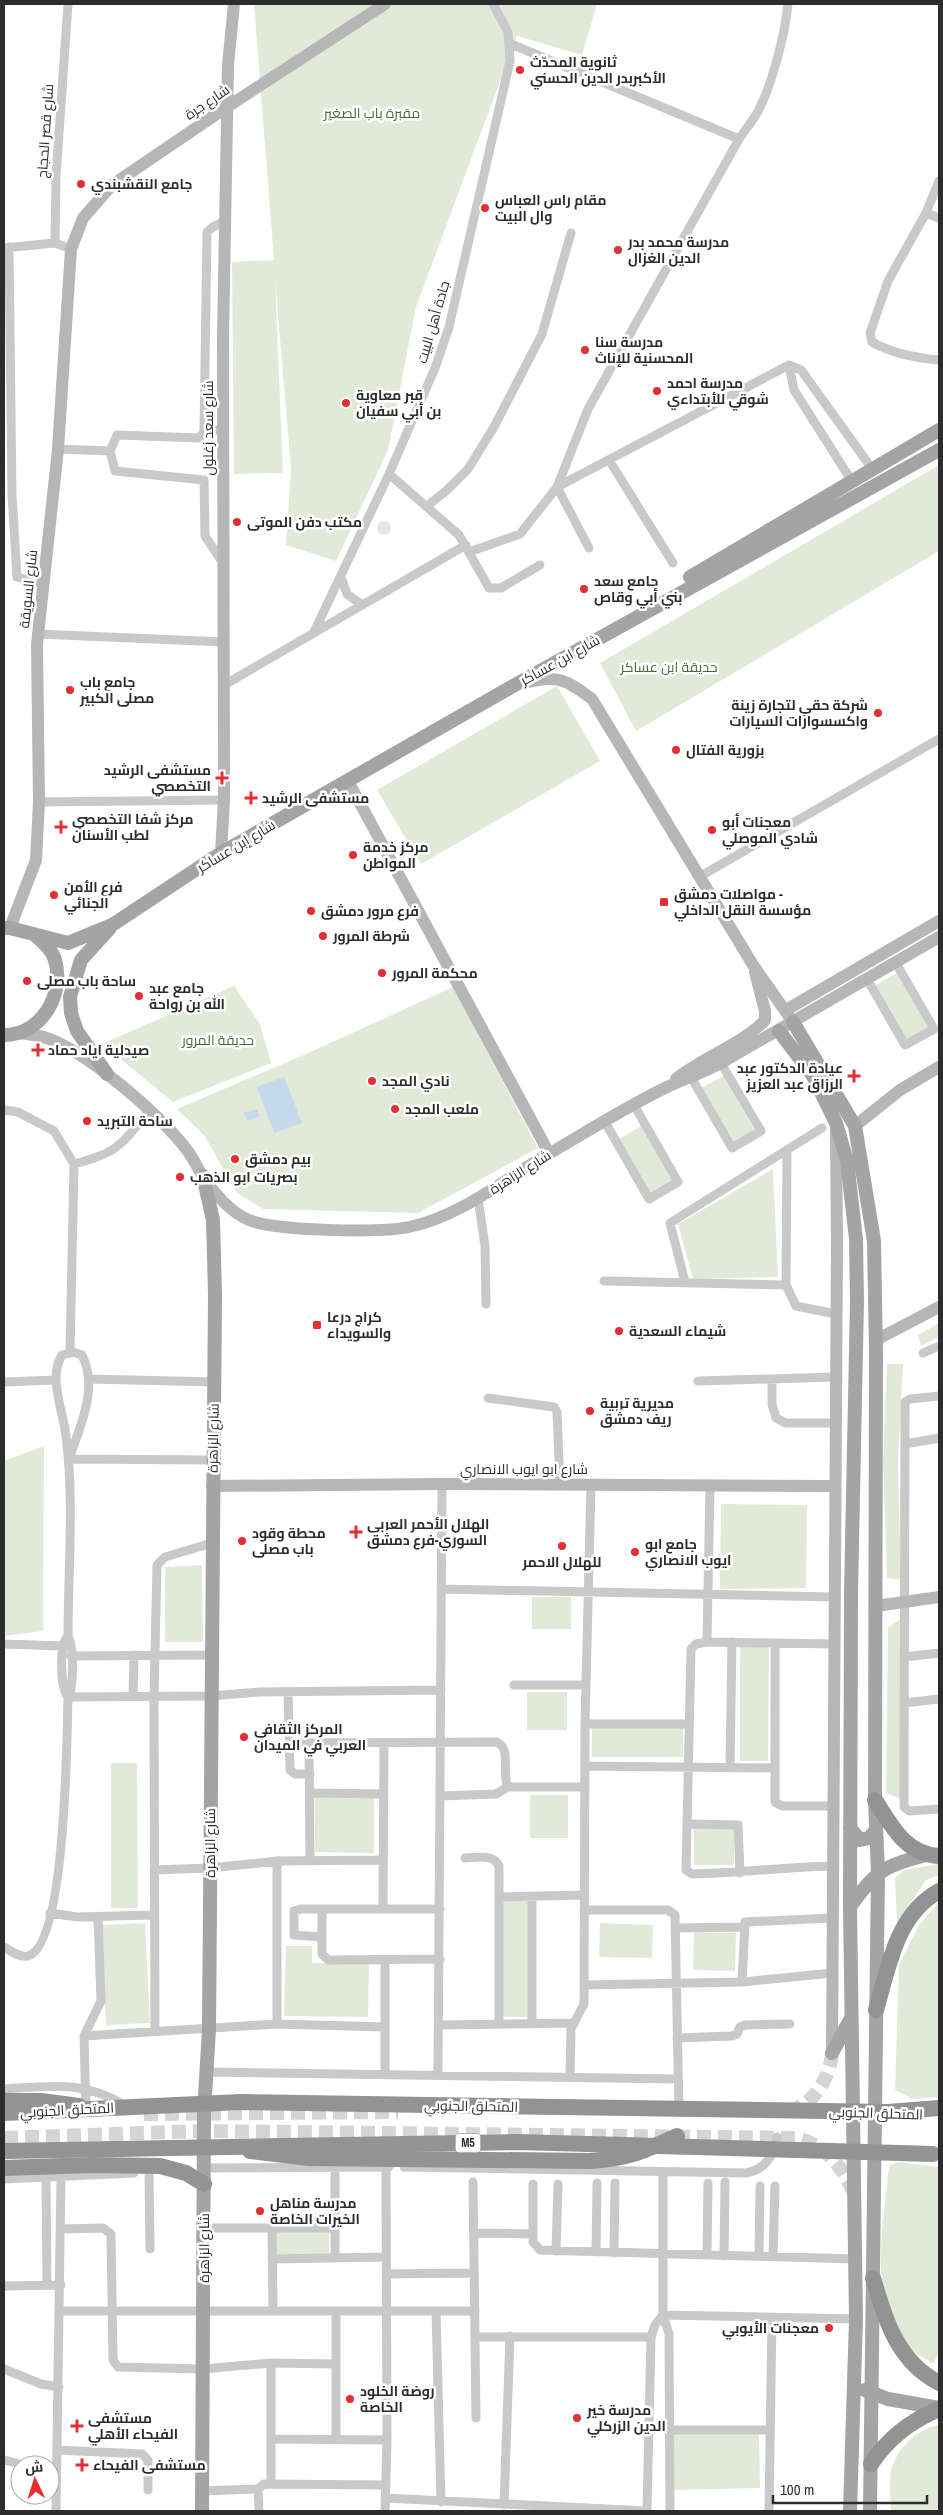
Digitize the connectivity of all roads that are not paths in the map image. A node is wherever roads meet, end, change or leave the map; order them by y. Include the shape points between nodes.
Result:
1 (68, 4) edge
2 (234, 4) edge
3 (385, 4) edge
4 (494, 4) edge
5 (788, 4) edge
6 (511, 44) junction
7 (227, 106) junction
8 (739, 139) junction
9 (939, 182) edge
10 (926, 212) junction
11 (939, 218) edge
12 (225, 221) junction
13 (571, 233) dead end
14 (55, 243) junction
15 (6, 248) edge
16 (71, 249) junction
17 (939, 360) edge
18 (789, 365) junction
19 (223, 429) junction
20 (939, 430) edge
21 (204, 432) junction
22 (58, 449) junction
23 (939, 450) edge
24 (110, 451) junction
25 (609, 460) junction
26 (873, 470) junction
27 (389, 474) junction
28 (853, 483) junction
29 (558, 487) junction
30 (427, 506) junction
31 (467, 548) junction
32 (589, 548) dead end
33 (673, 562) dead end
34 (224, 565) junction
35 (540, 565) dead end
36 (341, 576) junction
37 (44, 584) junction
38 (362, 605) junction
39 (314, 632) junction
40 (38, 634) junction
41 (224, 642) junction
42 (224, 685) junction
43 (513, 686) junction
44 (938, 742) edge
45 (348, 781) junction
46 (224, 800) junction
47 (39, 802) junction
48 (221, 853) junction
49 (700, 877) junction
50 (939, 921) edge
51 (112, 925) junction
52 (7, 928) edge
53 (34, 934) junction
54 (939, 938) edge
55 (896, 963) junction
56 (753, 965) junction
57 (867, 979) junction
58 (790, 1016) junction
59 (780, 1031) junction
60 (18, 1033) junction
61 (4, 1035) edge
62 (721, 1063) junction
63 (939, 1067) edge
64 (107, 1074) junction
65 (691, 1077) junction
66 (666, 1087) junction
67 (634, 1105) junction
68 (4, 1110) edge
69 (149, 1111) junction
70 (605, 1122) junction
71 (836, 1123) junction
72 (855, 1126) junction
73 (822, 1128) dead end
74 (786, 1150) junction
75 (549, 1153) junction
76 (74, 1164) junction
77 (203, 1176) junction
78 (478, 1198) junction
79 (604, 1282) dead end
80 (685, 1282) junction
81 (786, 1285) junction
82 (486, 1304) dead end
83 (939, 1307) edge
84 (836, 1314) junction
85 (876, 1340) junction
86 (939, 1346) edge
87 (70, 1353) junction
88 (923, 1353) dead end
89 (835, 1377) junction
90 (90, 1379) junction
91 (772, 1379) junction
92 (56, 1380) junction
93 (698, 1381) dead end
94 (4, 1382) edge
95 (215, 1382) junction
96 (939, 1396) edge
97 (488, 1398) dead end
98 (835, 1423) junction
99 (939, 1438) edge
100 (905, 1444) junction
101 (69, 1459) junction
102 (213, 1460) junction
103 (442, 1484) junction
104 (560, 1485) junction
105 (591, 1485) junction
106 (212, 1486) junction
107 (710, 1486) junction
108 (835, 1486) junction
109 (212, 1543) junction
110 (442, 1589) junction
111 (588, 1592) junction
112 (708, 1595) junction
113 (834, 1597) junction
114 (939, 1597) edge
115 (904, 1602) junction
116 (876, 1606) junction
117 (68, 1636) junction
118 (707, 1642) junction
119 (732, 1642) junction
120 (775, 1643) junction
121 (834, 1644) junction
122 (4, 1645) edge
123 (62, 1646) junction
124 (939, 1653) edge
125 (134, 1655) junction
126 (154, 1655) junction
127 (210, 1655) junction
128 (71, 1656) junction
129 (904, 1658) junction
130 (514, 1685) dead end
131 (586, 1685) junction
132 (441, 1690) junction
133 (288, 1692) junction
134 (210, 1696) junction
135 (68, 1697) junction
136 (133, 1697) junction
137 (154, 1697) junction
138 (939, 1699) edge
139 (904, 1703) junction
140 (585, 1724) junction
141 (689, 1724) junction
142 (441, 1742) junction
143 (309, 1743) junction
144 (384, 1743) junction
145 (289, 1744) junction
146 (585, 1766) junction
147 (688, 1767) junction
148 (730, 1767) junction
149 (774, 1768) junction
150 (310, 1774) junction
151 (508, 1787) junction
152 (585, 1787) junction
153 (310, 1793) junction
154 (384, 1794) junction
155 (440, 1796) junction
156 (875, 1800) junction
157 (832, 1806) junction
158 (939, 1808) edge
159 (687, 1824) junction
160 (850, 1828) junction
161 (876, 1830) junction
162 (933, 1856) edge
163 (465, 1858) dead end
164 (383, 1860) junction
165 (277, 1861) junction
166 (310, 1861) junction
167 (832, 1866) junction
168 (210, 1868) junction
169 (154, 1870) junction
170 (878, 1873) junction
171 (740, 1874) junction
172 (939, 1891) edge
173 (584, 1895) junction
174 (532, 1896) junction
175 (499, 1897) junction
176 (850, 1907) junction
177 (322, 1909) junction
178 (383, 1909) junction
179 (440, 1909) junction
180 (584, 1910) junction
181 (50, 1913) junction
182 (154, 1915) junction
183 (98, 1917) junction
184 (832, 1918) junction
185 (743, 1927) junction
186 (675, 1928) junction
187 (322, 1937) junction
188 (4, 1947) edge
189 (440, 1959) junction
190 (385, 1960) junction
191 (833, 1972) junction
192 (742, 1982) junction
193 (676, 1983) junction
194 (584, 1986) junction
195 (876, 2010) junction
196 (853, 2015) junction
197 (573, 2023) junction
198 (276, 2024) junction
199 (499, 2024) junction
200 (532, 2024) junction
201 (790, 2024) dead end
202 (439, 2025) junction
203 (385, 2027) junction
204 (209, 2029) junction
205 (155, 2031) junction
206 (84, 2036) junction
207 (677, 2038) junction
208 (832, 2053) joint
209 (206, 2072) junction
210 (385, 2075) junction
211 (438, 2075) junction
212 (570, 2077) junction
213 (678, 2079) junction
214 (85, 2088) junction
215 (4, 2089) edge
216 (4, 2100) edge
217 (939, 2108) edge
218 (86, 2112) junction
219 (678, 2112) dead end
220 (888, 2112) junction
221 (4, 2113) edge
222 (138, 2114) tunnel mouth
223 (107, 2115) dead end
224 (939, 2115) edge
225 (678, 2136) dead end
226 (777, 2137) dead end
227 (227, 2147) junction
228 (4, 2151) edge
229 (937, 2155) edge
230 (386, 2167) junction
231 (4, 2168) edge
232 (335, 2168) junction
233 (176, 2169) junction
234 (149, 2172) junction
235 (663, 2172) junction
236 (61, 2176) junction
237 (204, 2176) junction
238 (46, 2177) junction
239 (4, 2178) edge
240 (473, 2182) dead end
241 (725, 2182) dead end
242 (597, 2183) dead end
243 (615, 2183) dead end
244 (708, 2183) dead end
245 (533, 2184) dead end
246 (558, 2184) dead end
247 (760, 2186) dead end
248 (775, 2186) dead end
249 (272, 2227) junction
250 (204, 2228) junction
251 (335, 2228) junction
252 (61, 2229) junction
253 (474, 2233) junction
254 (533, 2234) junction
255 (150, 2249) dead end
256 (556, 2251) junction
257 (596, 2252) junction
258 (614, 2253) junction
259 (662, 2255) junction
260 (707, 2255) junction
261 (724, 2256) junction
262 (759, 2256) junction
263 (773, 2257) junction
264 (335, 2258) junction
265 (386, 2258) junction
266 (272, 2259) junction
267 (855, 2259) junction
268 (474, 2273) junction
269 (386, 2274) junction
270 (873, 2278) junction
271 (47, 2285) junction
272 (61, 2285) junction
273 (4, 2286) edge
274 (112, 2309) junction
275 (204, 2310) junction
276 (60, 2311) junction
277 (273, 2311) junction
278 (336, 2311) junction
279 (386, 2311) junction
280 (436, 2311) junction
281 (475, 2311) junction
282 (663, 2315) junction
283 (772, 2318) junction
284 (856, 2319) junction
285 (510, 2336) junction
286 (475, 2337) junction
287 (651, 2337) junction
288 (271, 2363) junction
289 (336, 2364) junction
290 (4, 2369) edge
291 (203, 2369) junction
292 (854, 2380) junction
293 (939, 2383) edge
294 (59, 2387) junction
295 (872, 2395) junction
296 (939, 2409) edge
297 (476, 2418) dead end
298 (671, 2430) junction
299 (770, 2430) junction
300 (271, 2439) junction
301 (336, 2439) junction
302 (387, 2440) junction
303 (57, 2450) junction
304 (56, 2455) edge
305 (871, 2464) junction
306 (272, 2484) junction
307 (386, 2485) junction
308 (258, 2489) junction
309 (148, 2490) dead end
310 (202, 2491) junction
311 (385, 2498) junction
312 (444, 2505) edge
313 (504, 2505) junction
314 (476, 2507) edge
315 (544, 2509) edge
316 (607, 2510) edge
317 (202, 2511) edge
318 (259, 2511) edge
319 (385, 2511) edge
320 (647, 2511) edge
321 (670, 2511) edge
322 (769, 2511) edge
323 (850, 2511) edge
324 (870, 2511) edge

1 - 14 street, شارع قصر الحجاج via 56,176
2 - 7 main road, شارع سعد زغلول
3 - 7 main road, شارع جرة
4 - 6 street, جادة أهل البيت
5 - 8 street via 778,57 757,112
6 - 8 street
6 - 27 street, جادة أهل البيت via 510,61 449,327 435,368
7 - 12 main road, شارع سعد زغلول
7 - 16 main road, شارع جرة via 112,186 83,218
8 - 29 street via 588,409
9 - 10 street
10 - 11 street
10 - 17 street via 888,281 870,333 872,342 882,347 915,358
12 - 19 main road, شارع سعد زغلول
12 - 21 street via 207,232
13 - 30 street via 542,334 494,427 468,469
14 - 15 street
14 - 16 street
15 - 37 street via 17,577
16 - 22 main road, شارع السويقة
18 - 25 street
18 - 26 street via 801,370
18 - 28 street via 794,390
19 - 21 street
19 - 34 main road, شارع سعد زغلول
20 - 26 main road, شارع ابن عساكر
21 - 24 street via 199,438 117,435
22 - 24 street
22 - 37 main road, شارع السويقة
23 - 43 main road, شارع ابن عساكر
24 - 34 street via 115,471 204,480 205,536
25 - 29 street
25 - 33 street
26 - 28 main road, شارع ابن عساكر
27 - 30 street
27 - 36 street, جادة أهل البيت
28 - 43 main road, شارع ابن عساكر via 529,670
29 - 31 street via 520,534
29 - 32 street
30 - 31 street via 451,527
31 - 35 street via 485,583 494,589
31 - 38 street
34 - 41 main road, شارع سعد زغلول
36 - 38 street via 348,594
36 - 39 street, جادة أهل البيت
37 - 40 main road, شارع السويقة
38 - 39 street
39 - 42 street
40 - 41 street
40 - 47 main road, شارع السويقة
41 - 42 main road, شارع سعد زغلول
42 - 46 main road, شارع سعد زغلول
43 - 45 main road, شارع إبن عساكر
43 - 49 main road via 542,678 556,678 571,683 592,699
44 - 49 street
45 - 48 main road, شارع إبن عساكر
45 - 75 main road
46 - 47 street
46 - 48 main road, شارع سعد زغلول
47 - 52 main road, شارع السويقة via 36,860
48 - 51 main road, شارع إبن عساكر
49 - 56 main road
50 - 58 main road
51 - 53 main road, شارع إبن عساكر via 68,943
51 - 64 main road via 81,960 70,997 77,1031
52 - 53 main road
53 - 60 main road via 48,947 55,960 56,991 49,1010 37,1024
54 - 55 main road
55 - 57 main road
55 - 57 street via 934,1029 905,1045
56 - 58 main road
56 - 66 main road, شارع الزاهرة via 765,1020 693,1065
57 - 58 main road
58 - 59 main road, شارع الزاهرة
58 - 72 main road
59 - 62 main road, شارع الزاهرة
59 - 71 main road via 813,1076
60 - 61 main road
60 - 64 main road, شارع الزاهرة via 54,1041
62 - 65 main road, شارع الزاهرة
62 - 65 street via 761,1131 732,1148
63 - 72 main road via 900,1090
64 - 69 main road, شارع الزاهرة
65 - 66 main road, شارع الزاهرة
66 - 67 main road, شارع الزاهرة
67 - 70 main road, شارع الزاهرة
67 - 70 street via 678,1182 649,1198
68 - 76 street via 18,1112 54,1131
69 - 76 street via 120,1146 97,1158
69 - 77 main road, شارع الزاهرة via 187,1150
70 - 75 main road, شارع الزاهرة
71 - 84 main road
71 - 160 main road via 847,1161 856,1248
72 - 85 main road via 874,1240
73 - 74 street
74 - 80 street via 670,1223
74 - 81 street
75 - 78 main road, شارع الزاهرة
76 - 87 street
77 - 78 main road, شارع الزاهرة via 234,1211 267,1226 354,1230 408,1227
77 - 95 main road, شارع الزاهرة via 215,1240
78 - 82 street via 485,1246
79 - 80 street
80 - 81 street
81 - 84 street via 796,1306
83 - 85 main road
84 - 89 main road
85 - 116 main road
86 - 88 street
87 - 90 street via 82,1355 89,1368
87 - 92 street via 62,1355 57,1362
89 - 91 street
89 - 98 main road
90 - 95 street
90 - 101 street via 84,1415
91 - 93 street
91 - 98 street via 772,1404 776,1418 786,1423
92 - 94 street
92 - 101 street
95 - 102 main road, شارع الزاهرة
96 - 100 street via 906,1400
97 - 104 street via 554,1407 557,1412
98 - 108 main road
99 - 100 street
100 - 115 street
101 - 102 street
101 - 117 street
102 - 106 main road, شارع الزاهرة
103 - 104 main road, شارع ابو ايوب الانصاري
103 - 106 main road, شارع ابو ايوب الانصاري
103 - 110 street
104 - 105 main road, شارع ابو ايوب الانصاري
105 - 107 main road, شارع ابو ايوب الانصاري
105 - 111 street
106 - 109 main road, شارع الزاهرة
107 - 108 main road, شارع ابو ايوب الانصاري
107 - 112 street
108 - 113 main road
109 - 126 street via 158,1561
109 - 127 main road, شارع الزاهرة
110 - 111 street
110 - 132 street
111 - 112 street
111 - 131 street
112 - 113 street
112 - 118 street
113 - 121 main road
114 - 115 main road
115 - 116 main road
115 - 129 street
116 - 156 main road
117 - 123 street
117 - 128 street
118 - 119 street
118 - 141 street via 696,1644 690,1653
119 - 120 street
119 - 148 street
120 - 121 street
120 - 149 street
121 - 157 main road
122 - 123 street
123 - 135 street via 63,1685
124 - 129 street
125 - 126 street
125 - 128 street
125 - 136 street
126 - 127 street
126 - 137 street
127 - 134 main road, شارع الزاهرة
128 - 135 street
129 - 139 street
130 - 131 street
131 - 140 street
132 - 133 street
132 - 142 street
133 - 134 street
133 - 145 street
134 - 137 street
134 - 168 main road, شارع الزاهرة
135 - 136 street
135 - 181 street via 64,1820
136 - 137 street
137 - 169 street
138 - 139 street
139 - 158 street via 904,1807 909,1811
140 - 141 street
140 - 146 street
141 - 147 street
142 - 144 street
142 - 151 street via 501,1744
142 - 155 street
143 - 144 street
143 - 145 street
143 - 150 street
144 - 154 street
145 - 150 street via 290,1770 294,1774
146 - 147 street
146 - 152 street
147 - 148 street
147 - 159 street
148 - 149 street
149 - 157 street via 774,1800 777,1804
150 - 153 street
151 - 152 street
151 - 155 street via 496,1794
152 - 173 street
153 - 154 street
153 - 166 street
154 - 164 street
155 - 179 street
156 - 161 main road
156 - 162 highway via 906,1844
157 - 167 main road
159 - 171 street via 738,1825
159 - 171 street via 687,1872
160 - 161 main road via 860,1840 869,1838
160 - 176 main road
161 - 170 main road
162 - 170 main road via 900,1861
163 - 175 street via 496,1861
164 - 166 street
164 - 178 street
165 - 166 street
165 - 168 street
165 - 198 street
167 - 171 street via 776,1868
167 - 184 main road
168 - 169 street
168 - 204 main road, شارع الزاهرة
169 - 182 street
170 - 176 main road
170 - 195 main road
172 - 195 highway via 912,1913 902,1930
173 - 174 street
173 - 180 street
174 - 175 street
174 - 200 street
175 - 199 street
176 - 196 main road
177 - 178 street
177 - 187 street
177 - 187 street via 299,1909 293,1915 295,1936
178 - 179 street
179 - 189 street
180 - 186 street via 668,1910 675,1915
180 - 194 street
181 - 183 street
181 - 188 street via 43,1939 34,1953 22,1956
182 - 183 street
182 - 205 street
183 - 206 street via 101,2001
184 - 185 street via 747,1921
184 - 191 main road
185 - 186 street
185 - 192 street
186 - 193 street
187 - 190 street via 322,1954 328,1960
189 - 190 street
189 - 202 street
190 - 203 street
191 - 192 street
191 - 208 main road
192 - 193 street
193 - 194 street
193 - 207 street
194 - 197 street via 582,2010
195 - 270 main road
196 - 208 main road
196 - 267 main road
197 - 200 street
197 - 212 street
198 - 203 street
198 - 204 street
199 - 200 street
199 - 202 street
201 - 207 street via 745,2025 732,2036
202 - 211 street
203 - 210 street
204 - 205 street
204 - 209 main road, شارع الزاهرة
205 - 206 street
206 - 214 street
207 - 213 street
209 - 210 street
209 - 237 main road, شارع الزاهرة
210 - 211 street
211 - 212 street
212 - 213 street
213 - 219 street
214 - 215 street
214 - 218 street
214 - 222 street via 114,2099
216 - 218 highway via 48,2101
217 - 220 highway
218 - 223 highway
220 - 221 highway, المتحلق الجنوبي, bridge via 241,2102
220 - 224 highway, المتحلق الجنوبي
225 - 227 highway, bridge via 636,2155 590,2161 309,2158
226 - 235 street via 772,2155 763,2167 755,2171 735,2174
227 - 228 highway, M5, bridge
227 - 229 highway, M5, bridge via 518,2142
230 - 232 street
230 - 235 street
230 - 265 street
231 - 233 highway via 132,2165
232 - 237 street
232 - 251 street
233 - 234 street
233 - 237 highway
234 - 236 street
234 - 255 street
235 - 259 street
236 - 238 street
236 - 252 street
237 - 250 main road, شارع الزاهرة
238 - 239 street
238 - 271 street
240 - 253 street
241 - 261 street
242 - 257 street
243 - 258 street
244 - 260 street
245 - 254 street
246 - 256 street
247 - 262 street
248 - 263 street
249 - 250 street
249 - 251 street
249 - 266 street
250 - 275 main road, شارع الزاهرة
251 - 264 street
252 - 272 street
252 - 274 street via 103,2228 110,2232
253 - 254 street
253 - 268 street
254 - 256 street via 536,2249
256 - 257 street
257 - 258 street
258 - 259 street
259 - 260 street
259 - 282 street
260 - 261 street
261 - 262 street
262 - 263 street
263 - 267 street
264 - 265 street
264 - 266 street
265 - 269 street
266 - 277 street
267 - 284 main road
268 - 269 street
268 - 281 street
269 - 279 street
270 - 293 highway via 885,2318 902,2352
270 - 295 main road
271 - 272 street
271 - 273 street
272 - 276 street
274 - 275 street
274 - 276 street
274 - 291 street via 114,2360 118,2367
275 - 277 street
275 - 291 main road, شارع الزاهرة
276 - 294 street
277 - 278 street
278 - 279 street
278 - 289 street
279 - 280 street
279 - 302 street
280 - 281 street
280 - 312 street
281 - 286 street
282 - 283 street
282 - 287 street
282 - 298 street via 669,2334
283 - 284 street
283 - 299 street
284 - 292 main road
285 - 286 street
285 - 287 street
285 - 313 street
286 - 297 street
287 - 320 street
288 - 289 street
288 - 291 street
288 - 300 street
289 - 301 street
290 - 294 street via 41,2384
291 - 310 main road, شارع الزاهرة
292 - 295 main road
292 - 323 main road
294 - 303 street
295 - 296 main road
295 - 305 main road
296 - 305 highway via 896,2435
298 - 299 street
298 - 321 street
299 - 322 street
300 - 301 street
300 - 306 street
301 - 302 street
302 - 307 street
303 - 304 street
303 - 309 street via 142,2454 148,2460
305 - 324 main road
306 - 307 street
306 - 308 street via 264,2484
307 - 311 street
308 - 310 street
308 - 318 street
310 - 317 main road, شارع الزاهرة
311 - 312 street
311 - 319 street
312 - 314 street
313 - 314 street
313 - 315 street
315 - 316 street
316 - 320 street

